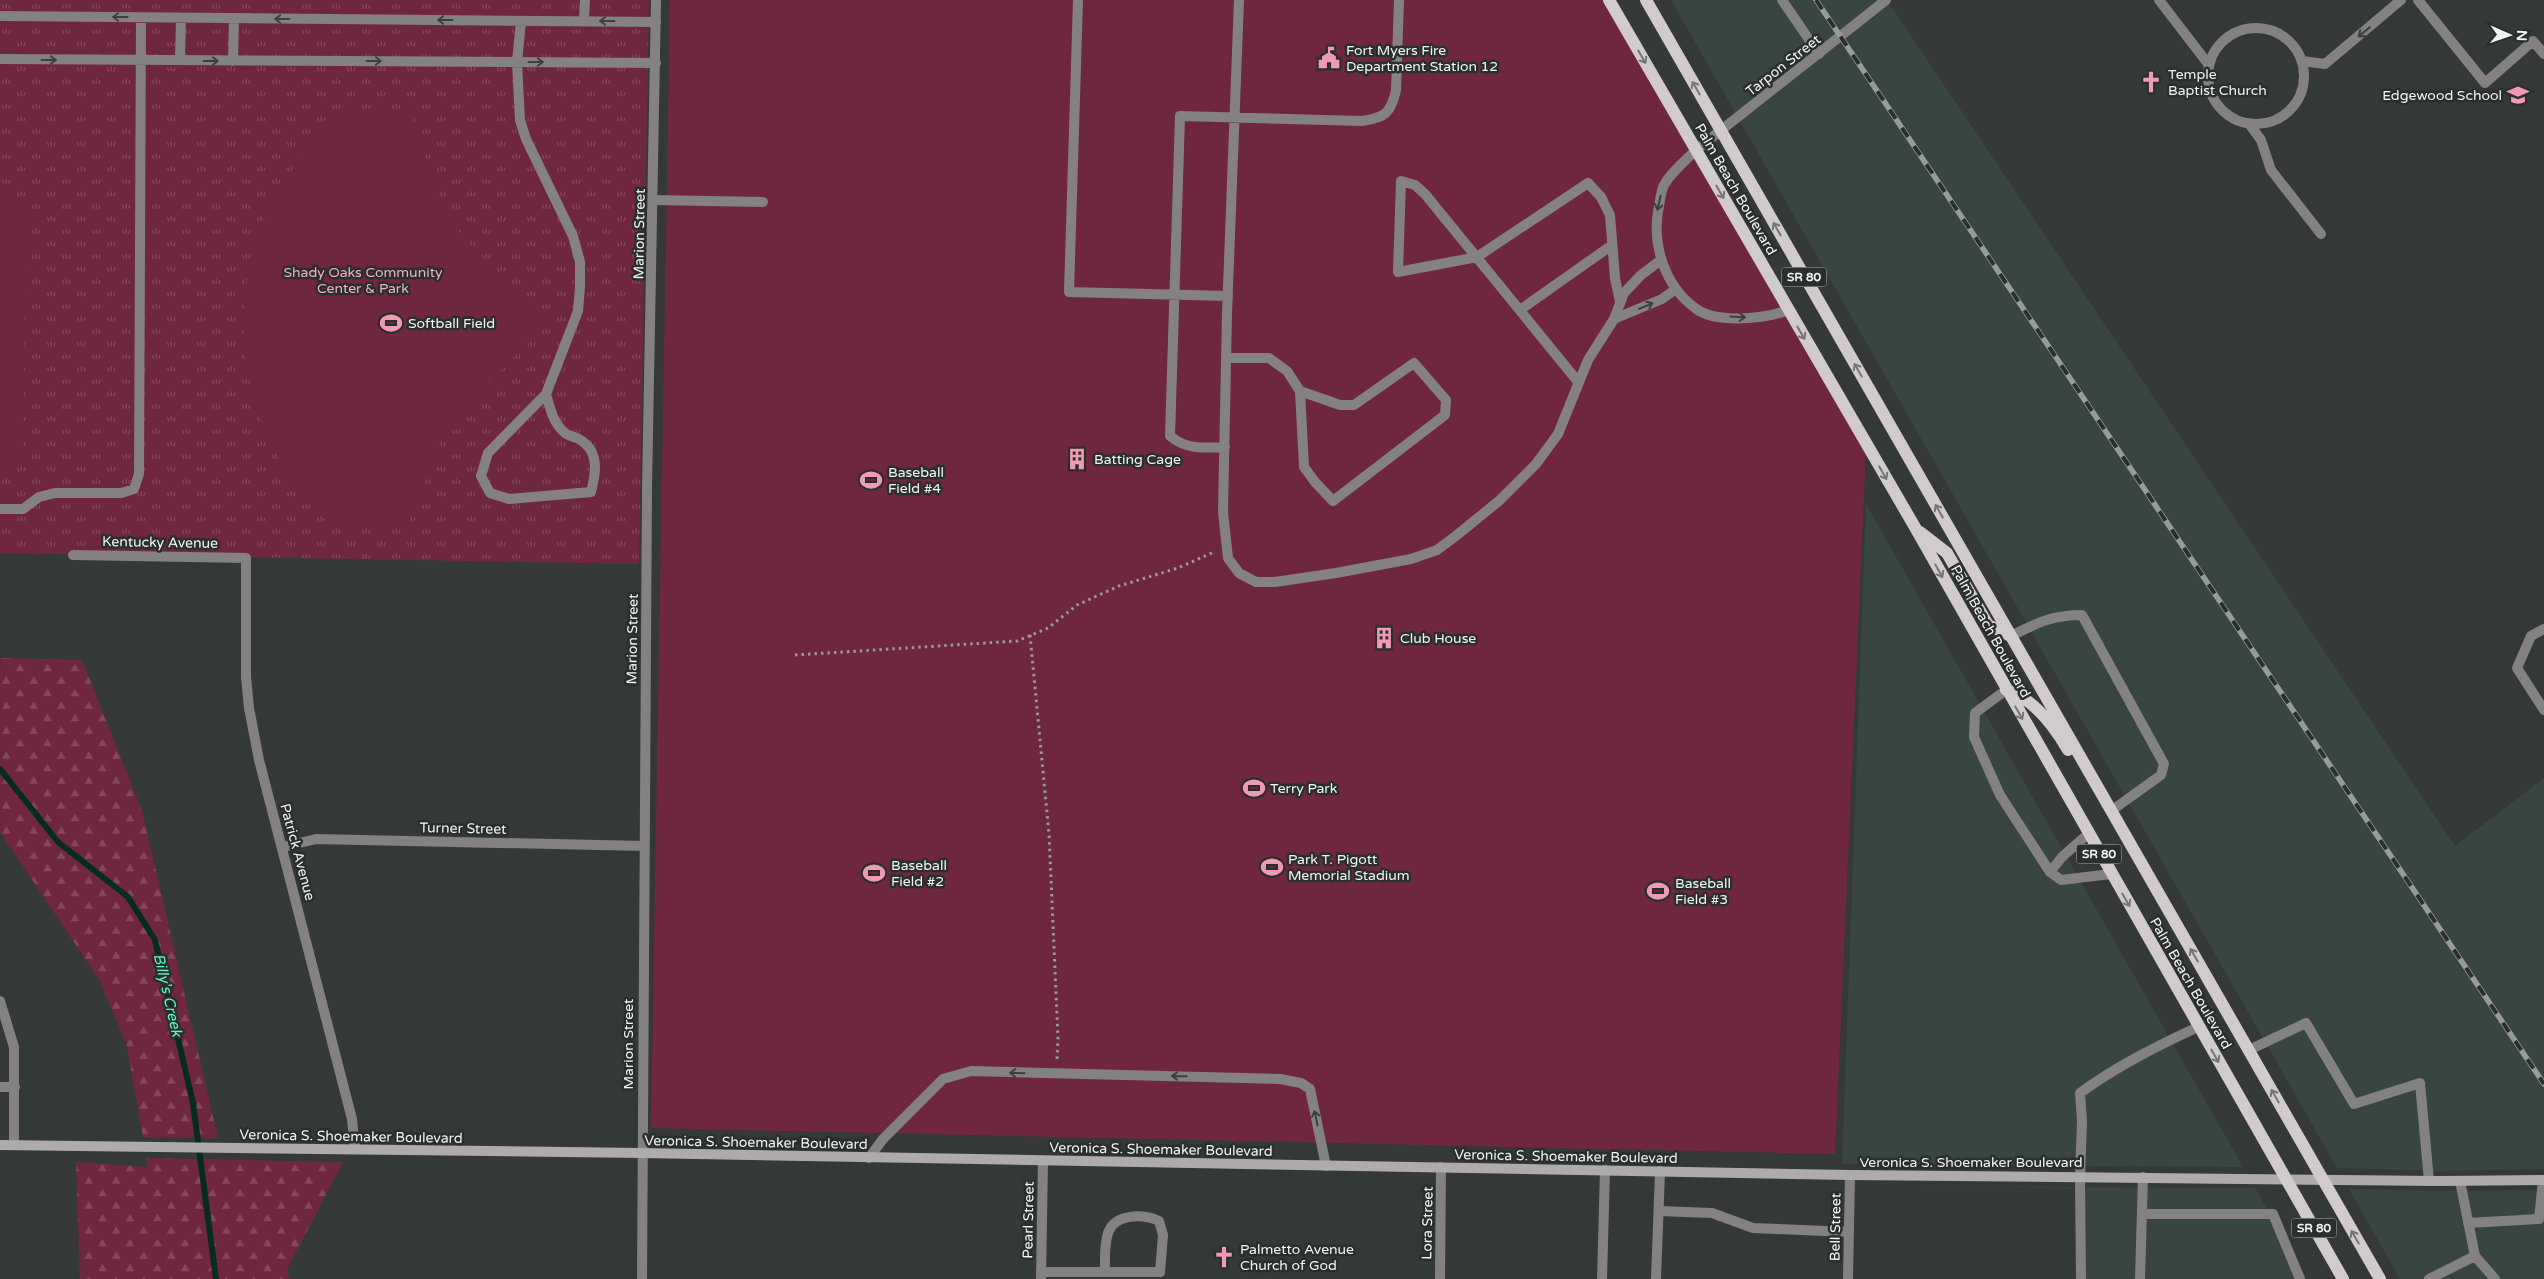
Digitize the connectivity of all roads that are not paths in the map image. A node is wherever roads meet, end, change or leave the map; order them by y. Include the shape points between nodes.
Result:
1 (584, 0) edge
2 (656, 0) edge
3 (1078, 0) edge
4 (1239, 0) edge
5 (1399, 0) edge
6 (1609, 0) edge
7 (1646, 0) edge
8 (1782, 0) edge
9 (1886, 0) edge
10 (2159, 0) edge
11 (2401, 0) edge
12 (2418, 0) edge
13 (0, 16) edge
14 (141, 18) junction
15 (181, 18) junction
16 (234, 18) junction
17 (520, 21) junction
18 (584, 21) junction
19 (656, 22) junction
20 (1819, 54) junction
21 (2544, 54) edge
22 (0, 59) edge
23 (141, 60) junction
24 (180, 60) junction
25 (234, 61) junction
26 (2302, 61) junction
27 (518, 62) junction
28 (656, 63) junction
29 (2210, 65) junction
30 (1234, 118) junction
31 (2250, 124) junction
32 (1721, 130) junction
33 (1696, 150) junction
34 (653, 200) junction
35 (763, 202) dead end
36 (2321, 234) dead end
37 (1612, 245) junction
38 (1476, 257) junction
39 (1661, 260) junction
40 (1676, 290) junction
41 (1175, 295) junction
42 (1228, 296) junction
43 (1620, 302) junction
44 (1520, 310) junction
45 (1788, 310) junction
46 (1614, 318) junction
47 (1226, 358) junction
48 (1579, 383) junction
49 (1300, 391) junction
50 (546, 394) junction
51 (1225, 447) junction
52 (0, 509) edge
53 (1916, 529) junction
54 (73, 554) dead end
55 (246, 558) joint
56 (2544, 629) edge
57 (2011, 636) junction
58 (2006, 690) junction
59 (2544, 710) edge
60 (2111, 811) junction
61 (2088, 834) junction
62 (2126, 837) junction
63 (283, 846) junction
64 (644, 846) junction
65 (2050, 872) junction
66 (2111, 874) junction
67 (0, 1001) edge
68 (2198, 1027) junction
69 (2249, 1050) junction
70 (0, 1087) edge
71 (15, 1087) junction
72 (14, 1144) junction
73 (0, 1145) edge
74 (355, 1149) junction
75 (641, 1153) junction
76 (869, 1158) junction
77 (1043, 1161) junction
78 (1326, 1166) junction
79 (1441, 1167) junction
80 (1605, 1170) junction
81 (1660, 1171) junction
82 (1850, 1175) junction
83 (2080, 1177) junction
84 (2144, 1177) junction
85 (2285, 1178) junction
86 (2322, 1179) junction
87 (2543, 1180) edge
88 (2429, 1181) junction
89 (2460, 1181) junction
90 (1659, 1211) junction
91 (2143, 1214) junction
92 (2468, 1223) junction
93 (1849, 1232) junction
94 (2476, 1256) junction
95 (1105, 1272) junction
96 (1041, 1275) edge
97 (1162, 1276) edge
98 (642, 1279) edge
99 (1440, 1279) edge
100 (1602, 1279) edge
101 (1656, 1279) edge
102 (1848, 1279) edge
103 (2081, 1279) edge
104 (2140, 1279) edge
105 (2300, 1279) edge
106 (2343, 1279) edge
107 (2380, 1279) edge
108 (2428, 1279) edge
109 (2495, 1279) edge

1 - 18 street
2 - 19 street, Marion Street
3 - 41 street via 1069,292
4 - 30 street
5 - 30 street via 1396,90 1386,113 1362,121
6 -> 33 main road, Palm Beach Boulevard / SR 80
32 -> 7 main road, Palm Beach Boulevard / SR 80
8 - 20 street
9 - 20 street, Tarpon Street
10 - 29 street
11 -> 26 street via 2325,64
12 - 21 street via 2485,83 2532,41
14 -> 13 street
14 - 15 street
14 - 23 street
15 - 16 street
15 - 24 street
17 -> 16 street
16 - 25 street
17 - 18 street
17 - 27 street
19 -> 18 street
19 - 28 street, Marion Street
20 - 32 street, Tarpon Street
22 -> 23 street
23 - 24 street
23 - 52 street via 139,474 134,489 121,493 55,493 39,497 23,509
24 -> 25 street
25 -> 27 street
26 - 29 street via 2284,37 2270,30 2254,28 2226,39 2216,50
26 - 31 street via 2305,77 2302,93 2294,108 2266,124
27 -> 28 street
27 - 50 street via 520,120 573,236 580,262 578,311
28 - 34 street, Marion Street
29 - 31 street via 2208,80 2212,96 2221,110 2234,120
30 - 41 street via 1180,116
30 - 42 street
31 - 36 street via 2272,170
32 - 33 street, Tarpon Street
57 -> 32 main road, Palm Beach Boulevard / SR 80
33 -> 39 street, Tarpon Street via 1663,188 1655,234
33 -> 45 main road, Palm Beach Boulevard / SR 80
34 - 35 street
34 - 64 street, Marion Street
37 - 38 street via 1610,215 1588,183
37 - 43 street
37 - 44 street
38 - 38 street via 1425,194 1415,185 1401,181 1398,272
38 - 44 street
39 - 40 street, Tarpon Street
39 - 43 street via 1641,275
40 -> 45 street, Tarpon Street via 1696,310 1716,316 1754,318
46 -> 40 street
41 - 42 street
41 - 51 street via 1170,436 1180,444 1196,448
42 - 47 street
43 - 46 street
44 - 48 street
45 -> 53 main road, Palm Beach Boulevard / SR 80
46 - 48 street via 1588,360
47 - 49 street via 1268,358 1287,371
47 - 51 street
48 - 51 street via 1558,434 1536,464 1500,500 1437,550 1411,559 1275,582 1256,582 1239,573 1228,558 1226,547 1223,512
49 - 49 street via 1304,467 1333,501 1444,415 1446,400 1414,363 1354,405 1340,405
50 - 50 street via 488,454 481,476 490,493 508,499 591,492 596,465 592,451 558,425
53 - 57 main road via 1946,553 1988,625
53 -> 58 main road, Palm Beach Boulevard / SR 80
54 - 55 street, Kentucky Avenue
55 - 63 street, Patrick Avenue via 249,708 259,760
56 - 59 street via 2531,636 2517,668
57 - 60 main road, Palm Beach Boulevard / SR 80
57 - 60 street via 2050,617 2082,615 2164,764 2162,775
58 -> 61 main road, Palm Beach Boulevard / SR 80
58 - 62 main road via 2020,694 2036,708 2063,742 2108,818
58 - 65 street via 1975,713 1974,737 2000,795
60 - 62 main road, Palm Beach Boulevard / SR 80
61 - 65 street
61 - 66 main road, Palm Beach Boulevard / SR 80
69 -> 62 main road, Palm Beach Boulevard / SR 80
63 - 64 street, Turner Street via 316,839
63 - 74 street, Patrick Avenue via 352,1119
64 - 75 street, Marion Street
65 - 66 street via 2061,880
66 -> 68 main road, Palm Beach Boulevard / SR 80
67 - 71 street via 14,1047
68 - 83 street via 2157,1046 2080,1093
68 -> 85 main road, Palm Beach Boulevard / SR 80
86 -> 69 main road, Palm Beach Boulevard / SR 80
69 - 88 street via 2306,1023 2354,1104 2420,1083
70 - 71 street
71 - 72 street
72 - 73 street, Veronica S. Shoemaker Boulevard
72 - 74 street, Veronica S. Shoemaker Boulevard
74 - 75 street, Veronica S. Shoemaker Boulevard
75 - 76 street, Veronica S. Shoemaker Boulevard
75 - 98 street, Marion Street
76 - 77 street, Veronica S. Shoemaker Boulevard
78 -> 76 street via 1310,1089 1301,1082 1280,1078 971,1071 943,1079
77 - 78 street, Veronica S. Shoemaker Boulevard
77 - 96 street, Pearl Street
78 - 79 street, Veronica S. Shoemaker Boulevard
79 - 80 street, Veronica S. Shoemaker Boulevard
79 - 99 street, Lora Street
80 - 81 street, Veronica S. Shoemaker Boulevard
80 - 100 street
81 - 82 street, Veronica S. Shoemaker Boulevard
81 - 90 street
82 - 83 street, Veronica S. Shoemaker Boulevard
82 - 93 street, Bell Street
83 - 84 street, Veronica S. Shoemaker Boulevard
83 - 103 street
84 - 85 street, Veronica S. Shoemaker Boulevard
84 - 91 street
85 - 86 street, Veronica S. Shoemaker Boulevard
85 - 106 main road, Palm Beach Boulevard / SR 80
86 - 88 street, Veronica S. Shoemaker Boulevard
107 -> 86 main road, Palm Beach Boulevard / SR 80
87 - 89 street, Veronica S. Shoemaker Boulevard
87 - 92 street via 2539,1219
88 - 89 street, Veronica S. Shoemaker Boulevard
89 - 92 street
90 - 93 street via 1712,1213 1753,1228
90 - 101 street
91 - 104 street
91 - 105 street via 2274,1214
92 - 94 street
93 - 102 street, Bell Street
94 - 108 street
94 - 109 street
95 - 96 street
95 - 97 street
95 - 97 street via 1109,1231 1120,1220 1130,1216 1150,1217 1159,1220 1163,1235

